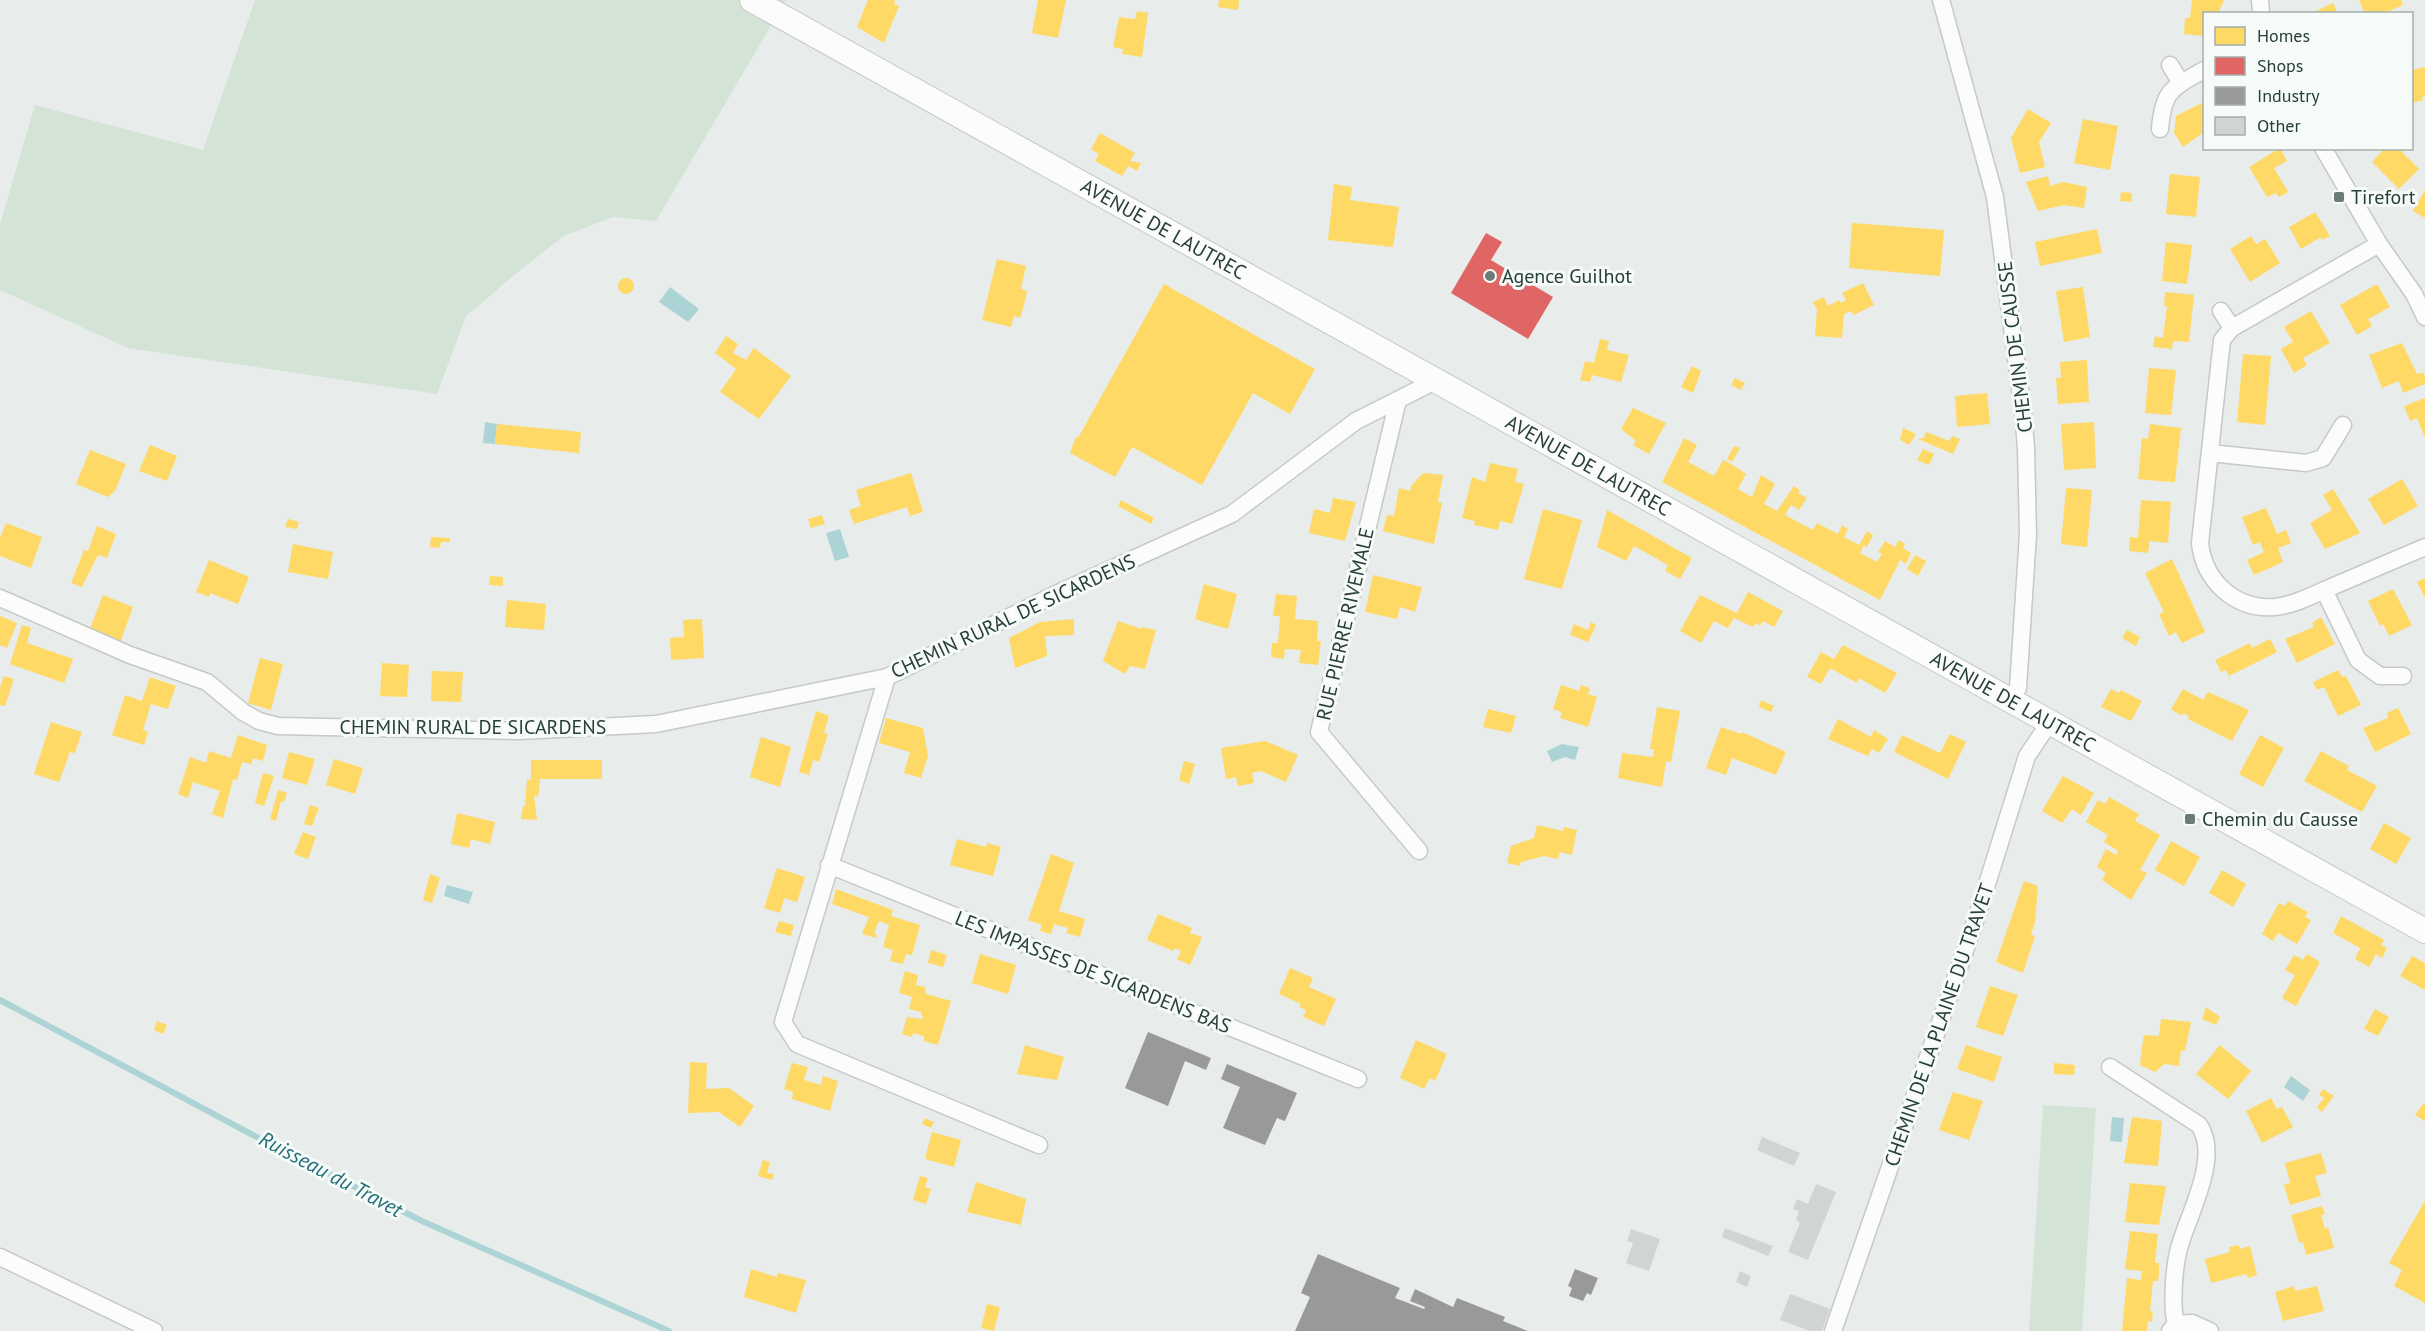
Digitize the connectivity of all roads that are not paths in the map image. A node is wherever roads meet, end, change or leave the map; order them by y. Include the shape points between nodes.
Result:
1 (752, 0) edge
2 (1941, 0) edge
3 (2170, 65) dead end
4 (2203, 71) edge
5 (2181, 82) junction
6 (2160, 129) dead end
7 (2324, 150) edge
8 (2379, 244) junction
9 (2420, 291) edge
10 (2221, 311) dead end
11 (2425, 317) edge
12 (2232, 328) junction
13 (1435, 381) junction
14 (1398, 400) junction
15 (2343, 425) dead end
16 (2210, 453) junction
17 (2425, 547) edge
18 (2324, 590) junction
19 (0, 598) edge
20 (2403, 676) dead end
21 (887, 677) junction
22 (2011, 700) junction
23 (2050, 722) junction
24 (1419, 851) dead end
25 (829, 865) junction
26 (2425, 931) edge
27 (2109, 1067) dead end
28 (1358, 1079) dead end
29 (1039, 1144) dead end
30 (0, 1257) edge
31 (2173, 1327) edge
32 (154, 1331) edge
33 (1833, 1331) edge
34 (2210, 1331) edge

1 - 13 main road, AVENUE DE LAUTREC
2 - 22 street, CHEMIN DE CAUSSE via 1995,197 2026,448 2028,534 2018,688
3 - 5 street
4 - 5 street
5 - 6 street via 2166,95
7 - 8 street
8 - 9 street
8 - 12 street
9 - 11 street
10 - 12 street
12 - 16 street via 2222,340 2218,354
13 - 14 street, CHEMIN RURAL DE SICARDENS
13 - 22 main road, AVENUE DE LAUTREC
14 - 21 street, CHEMIN RURAL DE SICARDENS via 1356,421 1232,514
14 - 24 street, RUE PIERRE RIVEMALE via 1319,732
15 - 16 street via 2323,458 2306,463
16 - 18 street via 2200,543 2202,560 2210,576 2230,595 2256,606 2276,607
17 - 18 street
18 - 20 street via 2358,660 2380,676
19 - 21 street, CHEMIN RURAL DE SICARDENS via 130,655 207,682 259,722 278,726 519,731 656,724
21 - 25 street
22 - 23 main road, AVENUE DE LAUTREC
23 - 26 main road, AVENUE DE LAUTREC
23 - 33 street, CHEMIN DE LA PLAINE DU TRAVET via 2027,756 1984,893
25 - 28 street, LES IMPASSES DE SICARDENS BAS
25 - 29 street via 783,1022 797,1044
27 - 31 street via 2199,1125 2204,1135 2203,1183 2179,1248
30 - 32 street
31 - 34 street via 2192,1323

